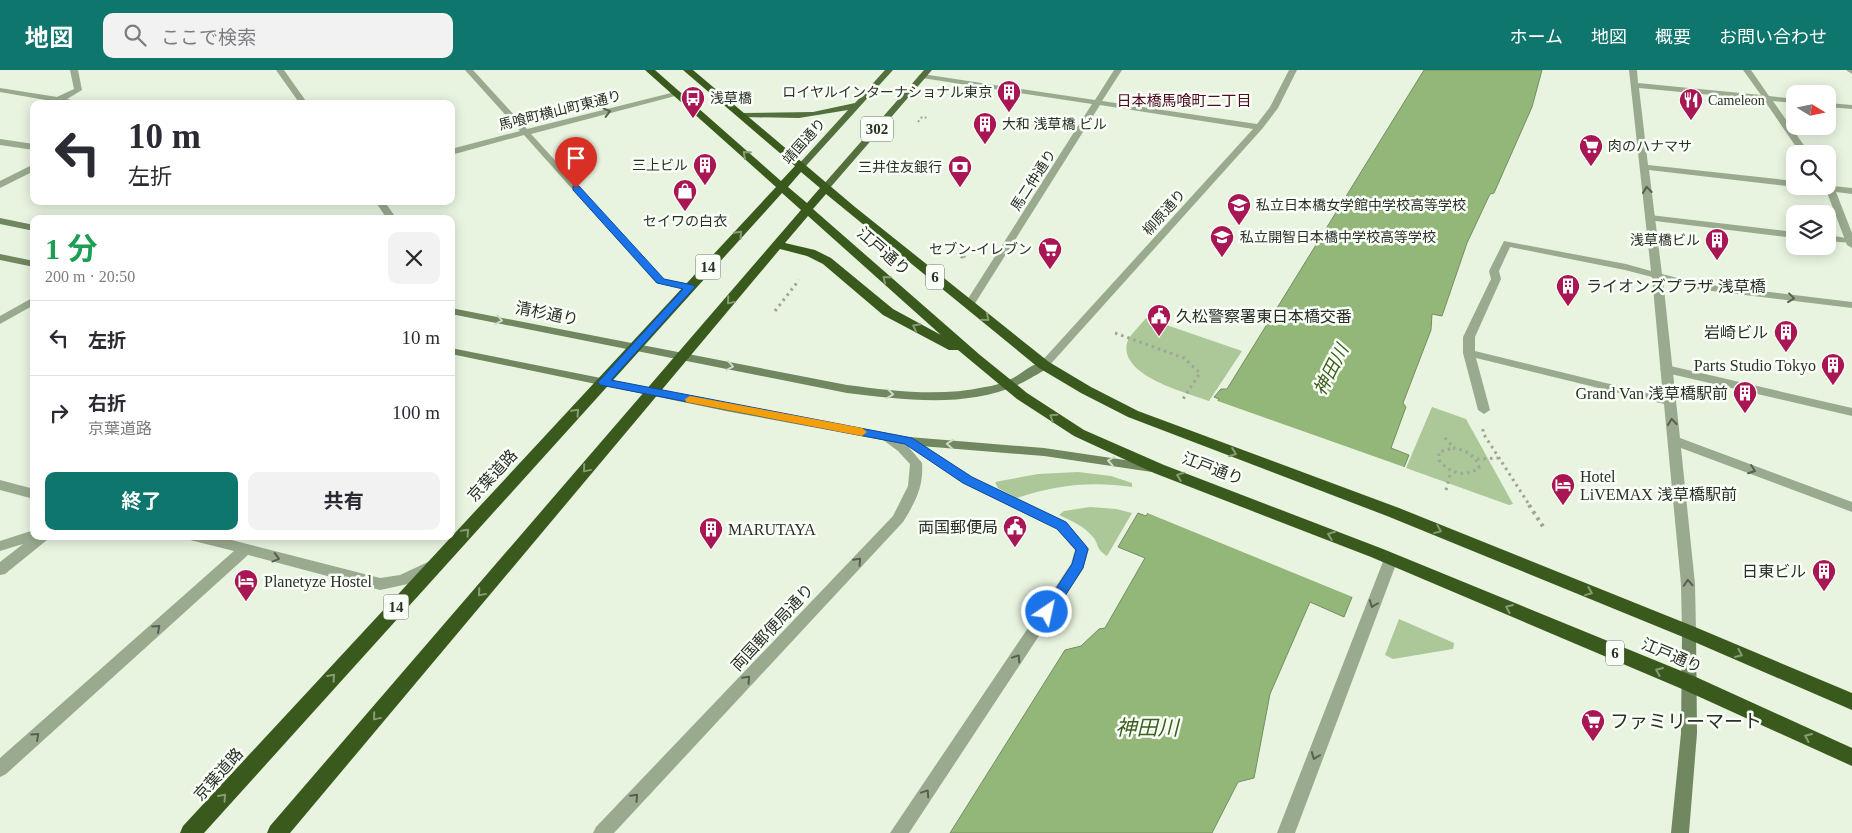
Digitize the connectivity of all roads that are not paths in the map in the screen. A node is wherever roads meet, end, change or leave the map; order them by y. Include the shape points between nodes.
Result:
1 (74, 70) edge
2 (280, 70) edge
3 (469, 70) edge
4 (650, 70) edge
5 (688, 70) edge
6 (889, 70) edge
7 (1118, 70) edge
8 (1293, 70) edge
9 (1633, 70) edge
10 (1747, 70) edge
11 (925, 73) edge
12 (1635, 85) junction
13 (0, 90) edge
14 (676, 93) junction
15 (1767, 98) junction
16 (58, 100) joint
17 (301, 100) edge
18 (1786, 100) edge
19 (1099, 102) junction
20 (858, 104) junction
21 (1836, 105) edge
22 (1852, 107) edge
23 (741, 115) junction
24 (1259, 128) junction
25 (525, 132) junction
26 (0, 142) edge
27 (1800, 145) edge
28 (30, 146) edge
29 (455, 151) edge
30 (801, 166) junction
31 (1644, 167) junction
32 (30, 170) edge
33 (1786, 183) edge
34 (0, 185) edge
35 (826, 187) junction
36 (782, 188) junction
37 (1836, 188) edge
38 (1852, 191) edge
39 (1832, 195) edge
40 (806, 210) junction
41 (1650, 218) junction
42 (0, 221) edge
43 (30, 227) edge
44 (1786, 234) edge
45 (1836, 240) edge
46 (1851, 243) edge
47 (777, 245) junction
48 (0, 257) edge
49 (30, 263) edge
50 (1657, 276) junction
51 (690, 287) junction
52 (30, 302) edge
53 (970, 305) junction
54 (1852, 305) edge
55 (455, 312) edge
56 (0, 320) edge
57 (636, 347) junction
58 (455, 352) edge
59 (1469, 353) junction
60 (682, 357) junction
61 (975, 358) junction
62 (1044, 365) junction
63 (1666, 369) junction
64 (603, 382) junction
65 (1008, 385) junction
66 (652, 392) junction
67 (1670, 402) junction
68 (1484, 410) dead end
69 (1852, 412) edge
70 (884, 437) junction
71 (908, 441) junction
72 (1674, 441) junction
73 (1160, 469) junction
74 (0, 484) edge
75 (30, 493) edge
76 (1852, 507) edge
77 (30, 536) edge
78 (37, 540) edge
79 (210, 540) edge
80 (0, 546) edge
81 (245, 549) junction
82 (1384, 556) junction
83 (440, 560) junction
84 (0, 570) edge
85 (1689, 632) junction
86 (1689, 683) junction
87 (1852, 702) edge
88 (1852, 757) edge
89 (0, 769) edge
90 (190, 833) edge
91 (277, 833) edge
92 (602, 833) edge
93 (899, 833) edge
94 (1286, 833) edge
95 (1680, 833) edge

1 - 16 street via 78,90
2 - 17 street
3 - 25 street
4 - 14 highway, 江戸通り / 6
5 - 23 highway, 江戸通り / 6
6 - 20 main road, 靖国通り / 302
7 - 19 street, 馬二仲通り
8 - 24 street, 柳原通り via 1274,108
9 - 12 street
10 - 15 street
11 - 19 street
11 - 35 main road, 302
12 - 15 street
12 - 31 street
13 - 16 street
25 -> 14 street, 馬喰町横山町東通り
36 -> 14 highway, 江戸通り / 6
15 - 18 street
15 - 27 street
19 - 24 street
19 - 53 street, 馬二仲通り
20 - 23 main road via 822,114
20 - 30 main road, 靖国通り / 302
21 - 22 street
23 - 30 highway, 江戸通り / 6
24 - 62 street, 柳原通り
25 - 29 street, 馬喰町横山町東通り
25 - 51 street via 660,281
26 - 28 street
30 - 35 highway, 江戸通り / 6
30 - 36 highway, 靖国通り / 14
31 - 33 street
41 -> 31 street
32 - 34 street
35 - 40 highway, 14
35 - 53 highway, 江戸通り / 6
36 - 40 highway, 江戸通り / 6
51 -> 36 highway, 京葉道路 / 14
37 - 38 street
39 - 46 street
40 - 47 highway, 14
61 -> 40 highway, 江戸通り / 6
41 - 44 street
41 - 50 street
42 - 43 street
45 - 46 street
47 -> 60 highway, 14
61 -> 47 highway via 888,312 827,261 811,253
48 - 49 street
50 -> 54 street via 1696,286
50 - 59 street via 1507,243 1494,272 1496,279 1468,337
50 - 63 street
51 - 57 highway, 京葉道路 / 14
52 - 56 street
53 -> 62 highway, 江戸通り / 6
55 -> 57 street, 清杉通り
57 - 60 street, 清杉通り
57 - 64 highway, 京葉道路 / 14
58 - 64 street
59 - 67 street
59 - 68 street
60 -> 65 street, 清杉通り via 847,389 920,397 969,395
60 - 66 highway, 14
61 - 65 highway, 江戸通り / 6
62 - 65 street, 清杉通り
62 -> 85 highway, 江戸通り / 6 via 1133,414 1393,512
63 - 67 street
63 - 69 street
64 - 66 street
83 -> 64 highway, 京葉道路 / 14
73 -> 65 highway, 江戸通り / 6 via 1079,433
66 - 70 street
66 -> 91 highway, 14
72 -> 67 street
70 - 71 street
92 -> 70 street, 両国郵便局通り via 898,519 916,485 916,463 902,448
73 -> 71 street via 1044,452
93 -> 71 street via 1078,565 1082,549 1061,525 967,480
72 -> 76 street
85 -> 72 street via 1688,584
82 -> 73 highway, 江戸通り / 6
74 - 75 street
77 - 80 street
78 - 84 street
79 - 81 street
81 -> 83 street via 380,584 403,580
89 -> 81 street
86 -> 82 highway, 江戸通り / 6
82 -> 94 street
90 -> 83 highway, 京葉道路 / 14
85 - 86 street
85 -> 87 highway, 江戸通り / 6
88 -> 86 highway, 江戸通り / 6
86 - 95 street via 1689,733

